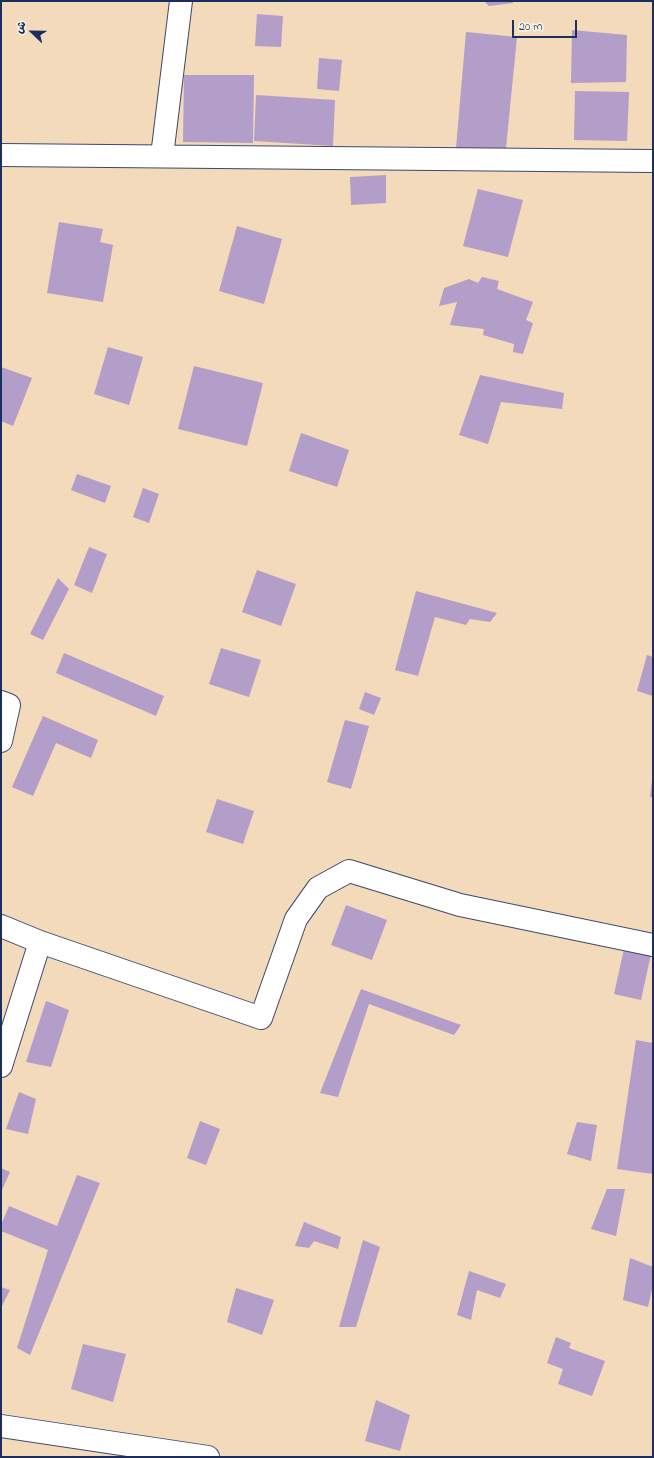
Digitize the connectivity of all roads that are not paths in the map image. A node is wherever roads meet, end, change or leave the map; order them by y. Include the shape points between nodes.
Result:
1 (180, 1) edge
2 (1, 154) edge
3 (162, 156) junction
4 (653, 162) edge
5 (1, 702) edge
6 (1, 741) edge
7 (1, 926) edge
8 (40, 942) junction
9 (653, 945) edge
10 (1, 1066) edge
11 (1, 1426) edge
12 (208, 1457) edge

1 - 3 street
2 - 3 street
3 - 4 street
5 - 6 street via 9,705
7 - 8 street
8 - 9 street via 261,1018 296,919 318,888 349,871 460,905
8 - 10 street
11 - 12 street

